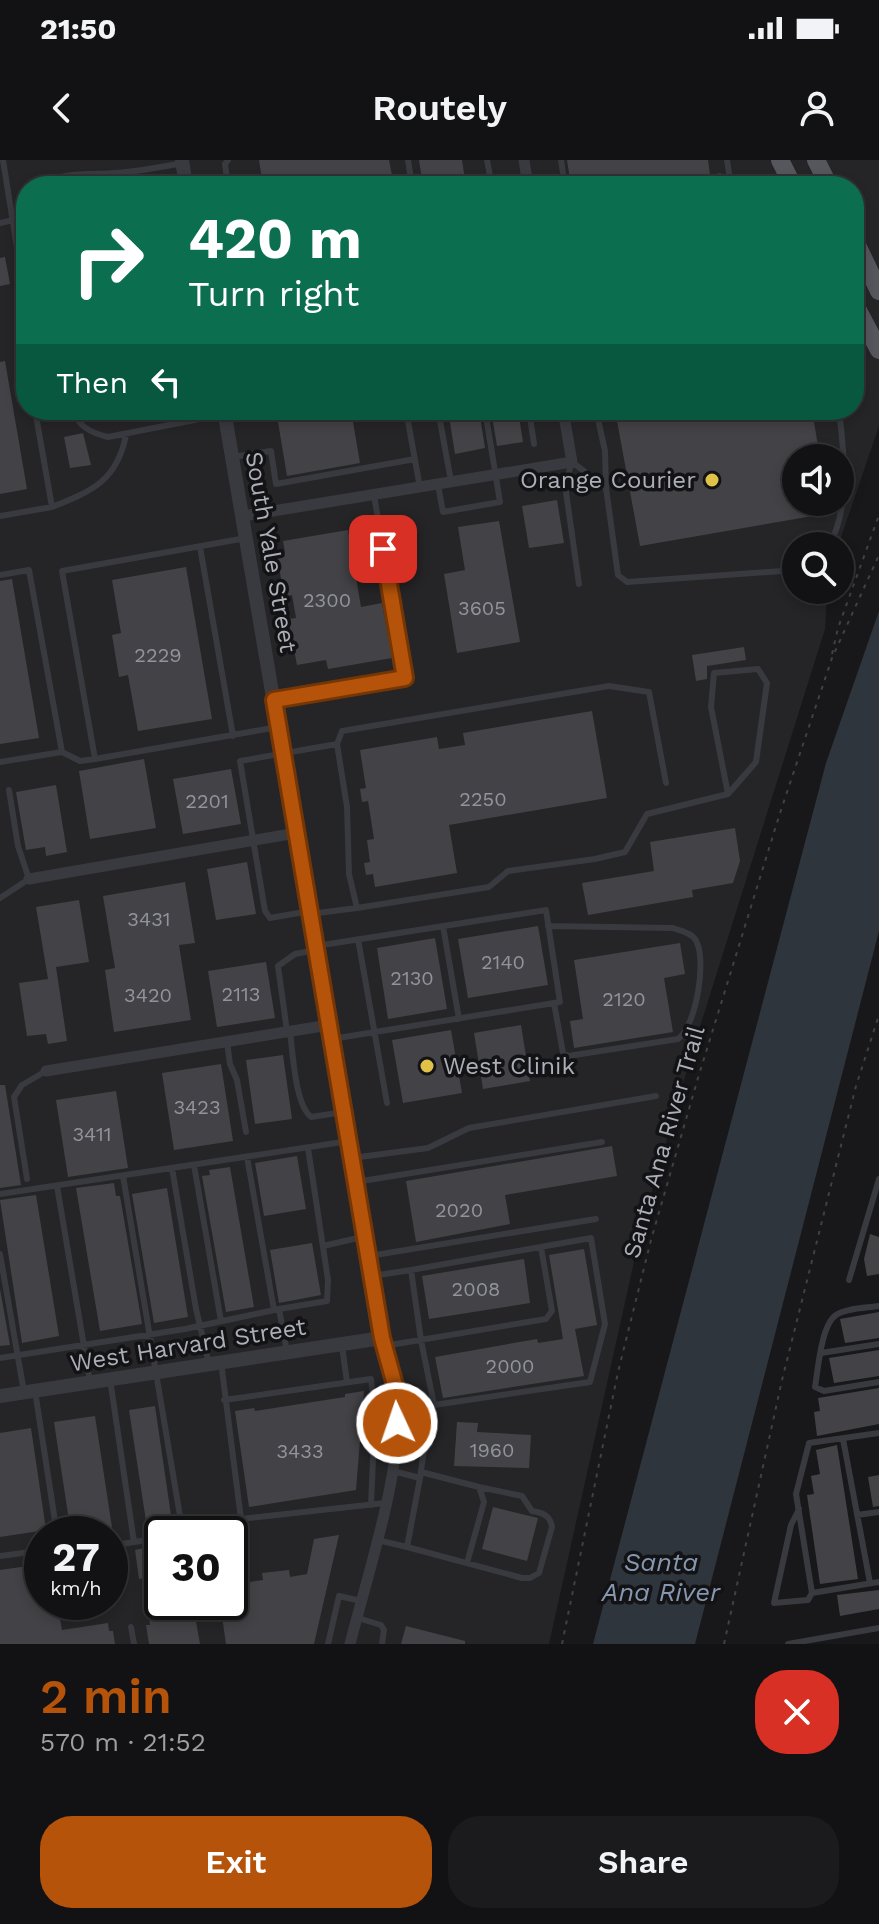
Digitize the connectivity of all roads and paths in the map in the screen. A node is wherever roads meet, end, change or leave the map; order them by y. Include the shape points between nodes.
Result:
1 (3, 160) edge
2 (182, 162) edge
3 (78, 176) edge
4 (13, 220) junction
5 (0, 223) edge
6 (16, 239) edge
7 (864, 260) edge
8 (879, 291) edge
9 (864, 322) edge
10 (879, 350) edge
11 (37, 420) edge
12 (79, 420) edge
13 (184, 420) edge
14 (226, 420) edge
15 (408, 420) edge
16 (440, 420) edge
17 (487, 420) edge
18 (530, 420) edge
19 (565, 420) edge
20 (598, 420) edge
21 (840, 420) edge
22 (126, 435) junction
23 (534, 444) dead end
24 (232, 457) junction
25 (415, 459) junction
26 (572, 462) junction
27 (496, 475) junction
28 (451, 483) junction
29 (438, 485) junction
30 (420, 488) junction
31 (606, 488) junction
32 (374, 495) junction
33 (52, 507) junction
34 (879, 515) edge
35 (0, 516) edge
36 (243, 516) junction
37 (833, 532) edge
38 (246, 538) junction
39 (200, 547) junction
40 (879, 555) edge
41 (782, 571) edge
42 (0, 575) edge
43 (579, 584) dead end
44 (832, 658) junction
45 (274, 700) junction
46 (278, 727) junction
47 (233, 736) junction
48 (337, 744) junction
49 (62, 752) junction
50 (283, 753) junction
51 (95, 759) junction
52 (0, 762) edge
53 (666, 783) dead end
54 (9, 790) dead end
55 (728, 794) junction
56 (296, 833) junction
57 (254, 841) junction
58 (29, 879) junction
59 (0, 898) edge
60 (357, 908) junction
61 (310, 913) junction
62 (443, 926) junction
63 (548, 926) junction
64 (358, 939) junction
65 (316, 948) junction
66 (554, 1003) junction
67 (879, 1015) edge
68 (459, 1019) junction
69 (288, 1032) junction
70 (330, 1032) junction
71 (374, 1033) junction
72 (227, 1042) junction
73 (46, 1071) joint
74 (656, 1096) dead end
75 (387, 1103) dead end
76 (344, 1112) junction
77 (246, 1132) dead end
78 (349, 1141) junction
79 (602, 1142) dead end
80 (308, 1148) junction
81 (247, 1157) junction
82 (352, 1158) junction
83 (194, 1165) junction
84 (172, 1168) junction
85 (123, 1176) junction
86 (27, 1179) dead end
87 (879, 1179) edge
88 (356, 1182) junction
89 (57, 1186) junction
90 (0, 1194) edge
91 (596, 1219) dead end
92 (365, 1237) junction
93 (323, 1246) junction
94 (541, 1247) junction
95 (0, 1254) edge
96 (369, 1256) junction
97 (411, 1270) junction
98 (372, 1276) junction
99 (849, 1280) dead end
100 (879, 1306) edge
101 (277, 1310) junction
102 (221, 1321) junction
103 (202, 1325) junction
104 (149, 1334) junction
105 (421, 1340) junction
106 (383, 1342) junction
107 (342, 1344) junction
108 (879, 1344) edge
109 (83, 1345) junction
110 (287, 1352) junction
111 (821, 1353) junction
112 (18, 1355) junction
113 (0, 1358) edge
114 (215, 1363) junction
115 (157, 1372) junction
116 (110, 1379) junction
117 (90, 1382) junction
118 (347, 1382) junction
119 (879, 1382) edge
120 (29, 1392) junction
121 (0, 1396) edge
122 (224, 1400) junction
123 (375, 1413) junction
124 (397, 1418) junction
125 (879, 1433) edge
126 (843, 1439) junction
127 (392, 1471) junction
128 (420, 1475) junction
129 (479, 1487) junction
130 (385, 1503) junction
131 (371, 1505) junction
132 (799, 1509) junction
133 (879, 1512) edge
134 (857, 1515) junction
135 (53, 1516) edge
136 (180, 1516) edge
137 (376, 1540) junction
138 (144, 1541) edge
139 (134, 1542) junction
140 (128, 1543) edge
141 (407, 1547) junction
142 (24, 1553) edge
143 (0, 1556) edge
144 (467, 1563) junction
145 (879, 1582) edge
146 (870, 1583) junction
147 (812, 1593) junction
148 (361, 1601) junction
149 (357, 1618) junction
150 (131, 1627) dead end
151 (879, 1628) edge
152 (806, 1642) edge
153 (134, 1644) edge
154 (328, 1644) edge
155 (350, 1644) edge
156 (382, 1644) edge
157 (562, 1644) edge
158 (724, 1644) edge
159 (788, 1644) edge

1 - 4 lane
2 - 3 lane
4 - 5 lane
4 - 6 lane
7 - 8 main road
9 - 10 main road
11 - 33 lane
12 - 22 lane via 94,433
13 - 22 lane
14 - 24 street, South Yale Street
15 - 25 lane
16 - 28 lane
17 - 27 lane
18 - 23 lane
19 - 26 street
20 - 31 lane
21 - 37 lane via 844,495
22 - 33 lane via 113,471 94,489
24 - 25 lane via 271,451 276,484
24 - 36 street, South Yale Street
25 - 30 lane
26 - 27 street
26 - 31 lane
26 - 43 lane via 565,485
27 - 28 street
27 - 29 lane via 500,502 443,512
28 - 29 street
29 - 30 street
30 - 32 street
31 - 41 lane via 618,575 627,582
32 - 36 street
32 - 45 lane via 405,678
33 - 35 lane
34 - 44 path, Santa Ana River Trail
36 - 38 street, South Yale Street
38 - 39 lane
38 - 45 street, South Yale Street
39 - 47 lane
39 - 51 lane via 62,571
40 - 44 path, Santa Ana River Trail
42 - 49 lane via 29,570
44 - 157 path, Santa Ana River Trail via 651,1240
45 - 46 street, South Yale Street
46 - 47 lane
46 - 50 street, South Yale Street
47 - 51 lane
48 - 50 lane
48 - 53 lane via 342,731 609,686 649,692
48 - 60 lane
49 - 51 lane via 80,761
49 - 52 lane
50 - 56 street, South Yale Street
50 - 57 lane via 240,761
54 - 58 lane
55 - 55 lane via 756,762 767,683 758,669 714,673 711,707
55 - 60 lane via 647,814 625,852 508,871 489,887
56 - 57 street
56 - 61 street, South Yale Street
57 - 58 street
57 - 61 lane via 270,918
58 - 59 lane
60 - 61 lane
61 - 65 street, South Yale Street
62 - 63 lane via 546,910
62 - 64 lane
62 - 68 lane
63 - 66 lane via 560,1002
63 - 66 lane via 673,928 692,935 701,957 699,992 678,1039 568,1056 563,1053
64 - 65 lane
64 - 71 lane
65 - 69 lane via 278,966
65 - 70 street, South Yale Street
66 - 68 lane
67 - 158 path via 782,1380
68 - 71 lane
69 - 70 street
69 - 72 street
69 - 76 lane via 306,1113 311,1117
70 - 71 lane
70 - 76 street, South Yale Street
71 - 75 lane
72 - 73 street
72 - 77 lane
73 - 86 lane via 22,1085 14,1097
74 - 82 lane via 469,1128 428,1148
76 - 78 street, South Yale Street
78 - 80 lane
78 - 82 street, South Yale Street
79 - 88 lane
80 - 81 lane
80 - 93 lane
81 - 83 lane
81 - 101 lane
82 - 88 street, South Yale Street
83 - 84 lane
83 - 102 lane
84 - 85 lane
84 - 103 lane
85 - 89 lane
85 - 104 lane
87 - 99 lane
88 - 92 street, South Yale Street
89 - 90 lane
89 - 109 lane
91 - 96 lane
92 - 93 lane
92 - 96 street, South Yale Street
93 - 101 lane via 327,1301
94 - 97 lane
94 - 105 lane via 552,1311 546,1319
94 - 105 lane via 591,1238 605,1324 590,1382 434,1405
95 - 112 lane
96 - 98 street, South Yale Street
97 - 98 lane
97 - 105 lane
98 - 106 street, South Yale Street
100 - 111 lane via 838,1313 830,1321
101 - 102 lane
101 - 110 lane
102 - 103 lane
103 - 104 lane
103 - 114 lane
104 - 109 lane
104 - 115 lane
105 - 106 lane
106 - 107 street, West Harvard Street
106 - 124 street, South Yale Street via 398,1396
107 - 110 street, West Harvard Street
107 - 118 lane
108 - 111 lane
109 - 112 lane
109 - 117 lane
110 - 114 street, West Harvard Street
111 - 119 lane via 815,1387 824,1391
112 - 113 lane
112 - 120 lane
114 - 115 street, West Harvard Street
114 - 122 lane
115 - 116 street, West Harvard Street
115 - 136 lane
116 - 117 street, West Harvard Street
116 - 139 lane
117 - 120 street, West Harvard Street
118 - 122 lane
118 - 123 lane via 371,1379
120 - 121 street, West Harvard Street
120 - 135 lane
122 - 131 lane via 241,1519
123 - 124 lane
123 - 131 lane
124 - 127 street, South Yale Street
124 - 128 lane via 427,1428
125 - 126 lane
126 - 132 lane via 809,1443 796,1494
126 - 134 lane
127 - 128 lane
127 - 130 street, South Yale Street
128 - 129 lane
128 - 141 lane
129 - 144 lane via 484,1502
129 - 144 lane via 522,1496 532,1511 545,1514 552,1527 539,1573 530,1578
130 - 131 lane
130 - 137 street, South Yale Street
132 - 147 lane
132 - 147 lane via 774,1603 808,1600
133 - 134 lane
134 - 146 lane
137 - 141 lane
137 - 148 street, South Yale Street
138 - 139 lane
139 - 140 lane
141 - 144 lane
142 - 143 lane
145 - 146 lane
146 - 147 lane
148 - 149 street, South Yale Street
148 - 154 lane via 339,1596
149 - 155 street, South Yale Street
149 - 156 lane via 381,1625
150 - 153 lane
151 - 152 lane
152 - 159 lane

